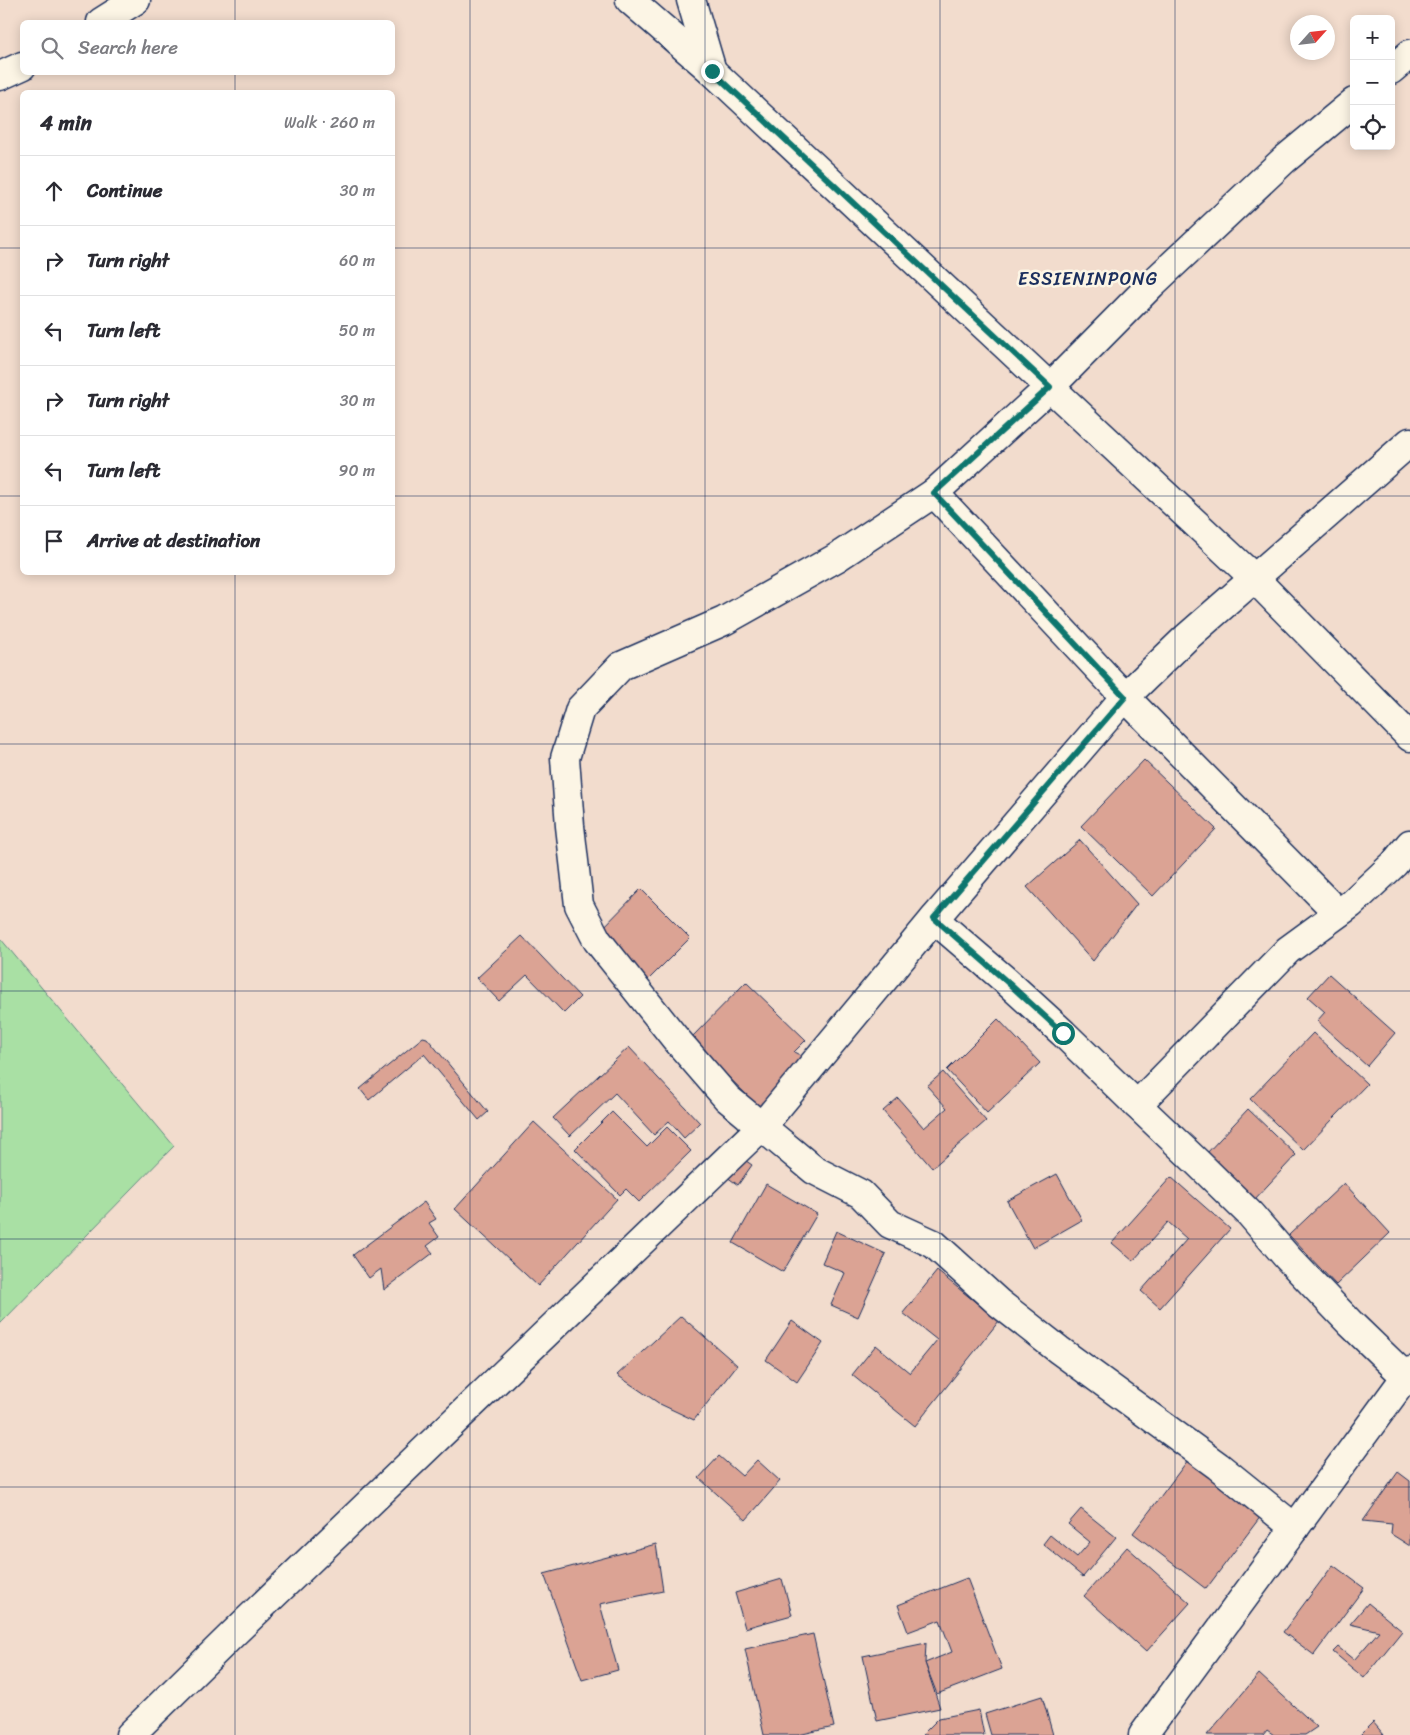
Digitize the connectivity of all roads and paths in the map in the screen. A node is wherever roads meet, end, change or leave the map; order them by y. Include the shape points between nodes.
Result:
1 (136, 0) edge
2 (630, 0) edge
3 (691, 0) edge
4 (104, 20) edge
5 (1410, 54) edge
6 (20, 67) edge
7 (1395, 67) edge
8 (712, 71) junction
9 (0, 76) edge
10 (1350, 105) edge
11 (1050, 387) junction
12 (1410, 442) edge
13 (934, 493) junction
14 (1254, 578) junction
15 (1125, 697) junction
16 (1410, 737) edge
17 (1410, 844) edge
18 (1338, 913) junction
19 (934, 918) junction
20 (1137, 1106) junction
21 (762, 1126) junction
22 (1409, 1376) edge
23 (1295, 1528) junction
24 (130, 1735) edge
25 (1143, 1735) edge

1 - 4 street
2 - 8 street
3 - 8 street
5 - 7 street
6 - 9 street
8 - 11 street
10 - 11 street via 1284,160 1152,284
11 - 13 street
11 - 14 street
12 - 14 street
13 - 15 street
13 - 21 street via 836,558 724,620 621,666 580,709 565,758 579,905 597,940 726,1098
14 - 15 street
14 - 16 street
15 - 18 street
15 - 19 street
17 - 18 street via 1394,864
18 - 20 street via 1288,950
19 - 20 street via 1063,1033
19 - 21 street
20 - 22 street via 1250,1214 1351,1324
21 - 23 street via 814,1170 861,1194 890,1224 934,1244 999,1303 1051,1344 1218,1466
21 - 24 street
22 - 23 street
23 - 25 street

